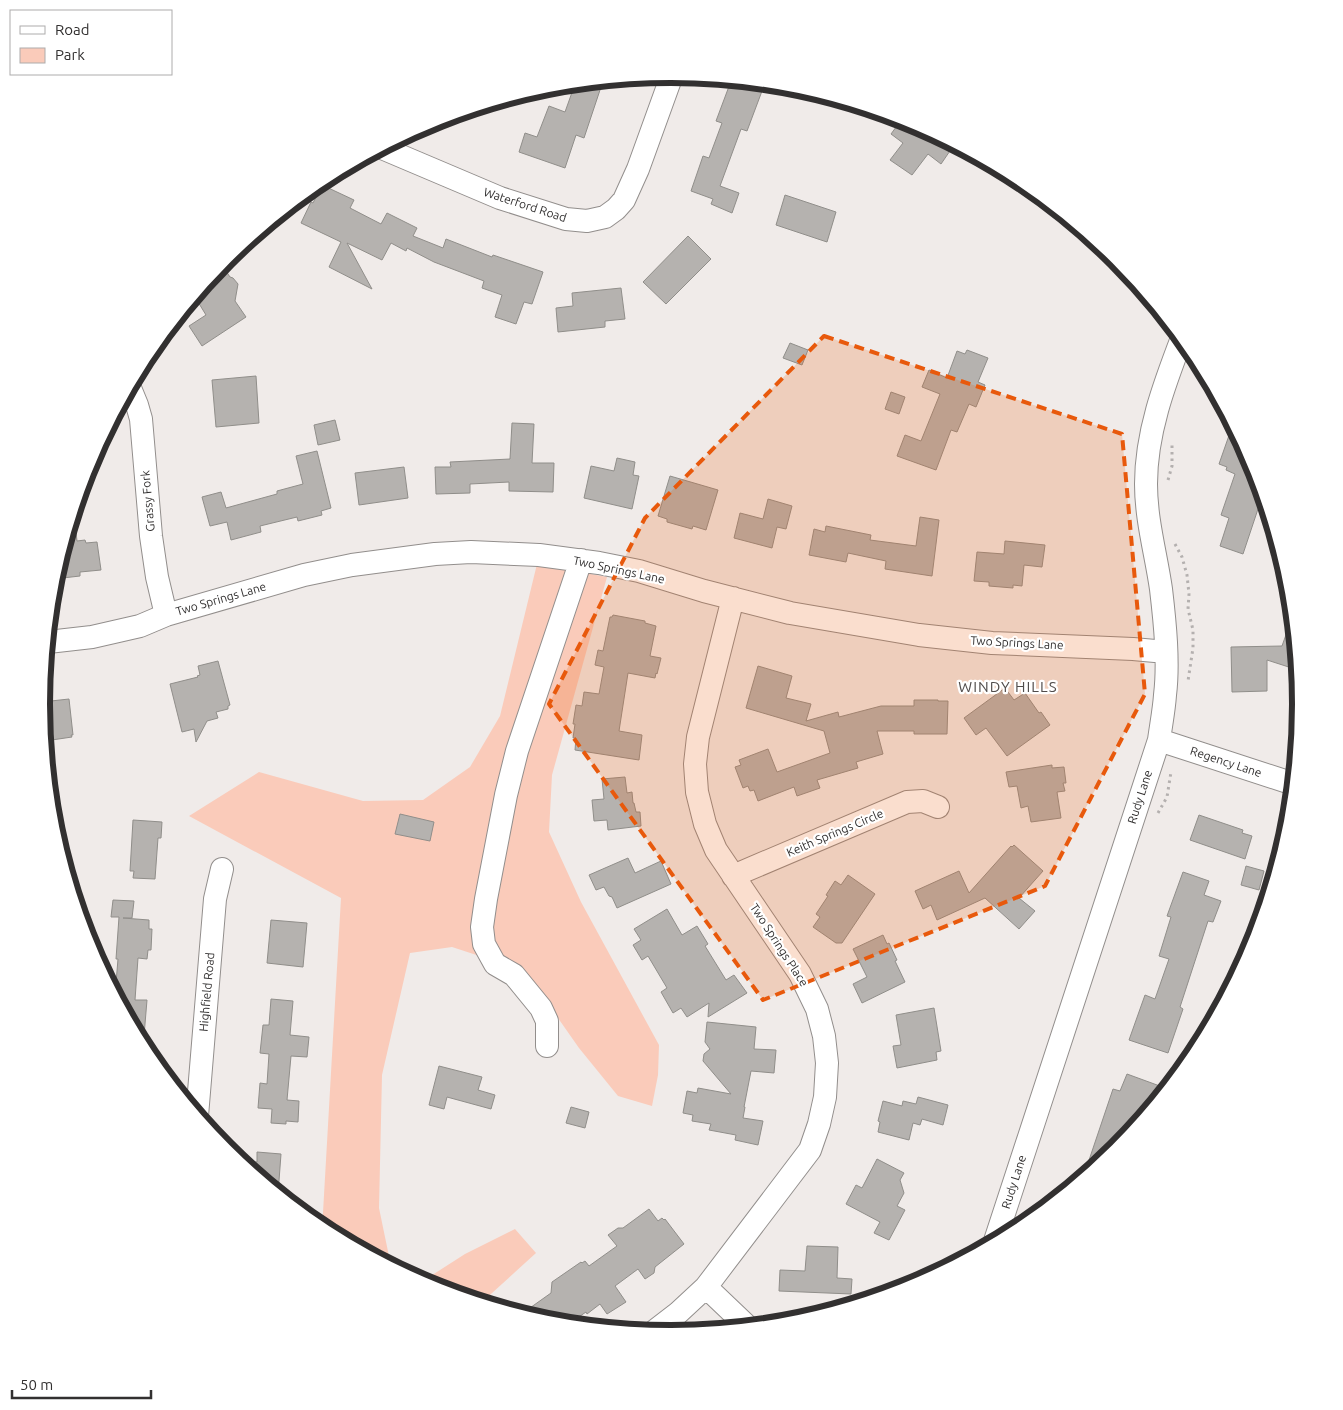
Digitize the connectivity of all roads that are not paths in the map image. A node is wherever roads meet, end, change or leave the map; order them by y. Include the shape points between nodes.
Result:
1 (669, 83) edge
2 (390, 152) edge
3 (1179, 347) edge
4 (133, 394) edge
5 (581, 560) junction
6 (733, 598) junction
7 (166, 615) junction
8 (53, 641) edge
9 (1166, 652) junction
10 (1159, 740) junction
11 (1288, 782) edge
12 (938, 807) dead end
13 (222, 869) dead end
14 (733, 876) junction
15 (547, 1046) dead end
16 (198, 1107) edge
17 (997, 1234) edge
18 (706, 1287) junction
19 (743, 1322) edge
20 (661, 1326) edge

1 - 2 street, Waterford Road via 624,200 605,217 587,221 566,219 500,198
3 - 9 street, Rudy Lane via 1157,410 1149,444 1146,484 1148,525 1160,588
4 - 7 street, Grassy Fork via 141,419 151,536
5 - 6 street, Two Springs Lane
5 - 7 street, Two Springs Lane via 472,552 393,559 304,576
5 - 15 street via 517,751 482,927 484,944 495,964 514,975 541,1008 547,1021
6 - 9 street, Two Springs Lane via 790,613 919,635 992,643
6 - 14 street, Two Springs Place via 698,736 695,764 697,792 705,824 716,850
7 - 8 street, Two Springs Lane via 140,626
9 - 10 street, Rudy Lane
10 - 11 street, Regency Lane
10 - 17 street, Rudy Lane
12 - 14 street, Keith Springs Circle via 923,801 907,802
13 - 16 street, Highfield Road via 215,899
14 - 18 street, Two Springs Place via 800,974 817,1009 827,1064 826,1096 810,1150
18 - 19 street
18 - 20 street, Two Springs Place

